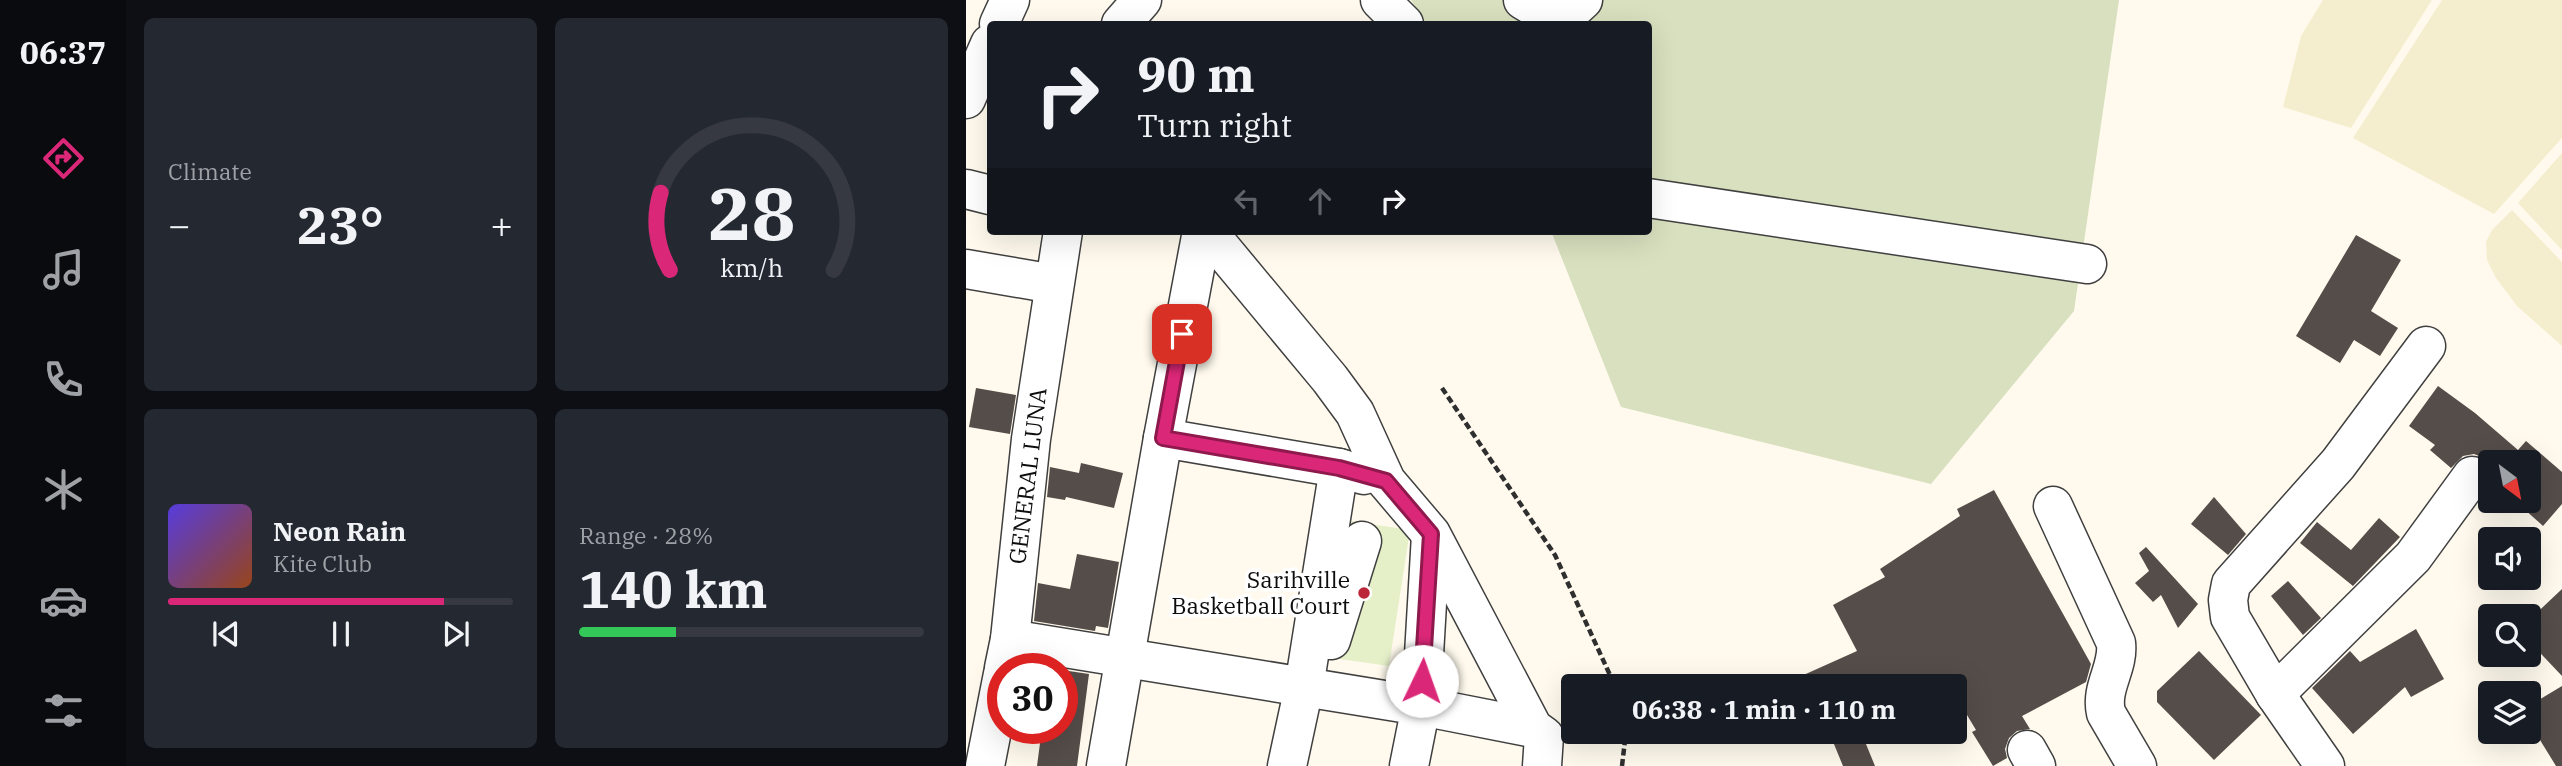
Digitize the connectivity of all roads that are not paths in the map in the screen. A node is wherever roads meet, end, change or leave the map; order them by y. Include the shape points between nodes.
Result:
1 (1010, 0) edge
2 (1142, 0) edge
3 (1380, 0) edge
4 (1523, 0) edge
5 (1566, 15) edge
6 (1000, 21) edge
7 (1124, 21) edge
8 (1401, 21) edge
9 (987, 51) edge
10 (966, 99) edge
11 (966, 189) edge
12 (987, 194) edge
13 (1652, 199) edge
14 (1062, 235) edge
15 (1201, 235) edge
16 (1210, 235) edge
17 (2087, 264) dead end
18 (966, 269) edge
19 (1054, 284) junction
20 (2426, 346) dead end
21 (1163, 438) junction
22 (1339, 468) junction
23 (2472, 476) dead end
24 (1386, 481) junction
25 (2053, 506) dead end
26 (1431, 534) junction
27 (1362, 541) dead end
28 (1006, 653) edge
29 (1126, 658) junction
30 (1078, 659) edge
31 (1310, 688) junction
32 (2275, 694) junction
33 (1421, 706) junction
34 (1533, 728) junction
35 (989, 744) edge
36 (985, 766) edge
37 (1106, 766) edge
38 (1287, 766) edge
39 (1409, 766) edge
40 (1542, 766) edge
41 (2137, 766) edge
42 (2325, 766) edge

1 - 6 street
2 - 7 street
3 - 8 street
4 - 5 street
9 - 10 street
11 - 12 street
13 - 17 street
14 - 19 street, GENERAL LUNA
15 - 21 street
16 - 24 street via 1355,413
18 - 19 street
19 - 28 street, GENERAL LUNA
20 - 32 street via 2338,464 2231,584 2230,617
21 - 22 street
21 - 29 street
22 - 24 street
22 - 31 street
23 - 32 street via 2413,557
24 - 26 street
25 - 41 street via 2116,643 2115,665 2103,703
26 - 33 street
26 - 34 street
27 - 31 street
29 - 30 street
29 - 31 street
29 - 37 street
31 - 33 street
31 - 38 street
32 - 42 street
33 - 34 street
33 - 39 street
34 - 40 street via 1544,736
35 - 36 street, GENERAL LUNA

